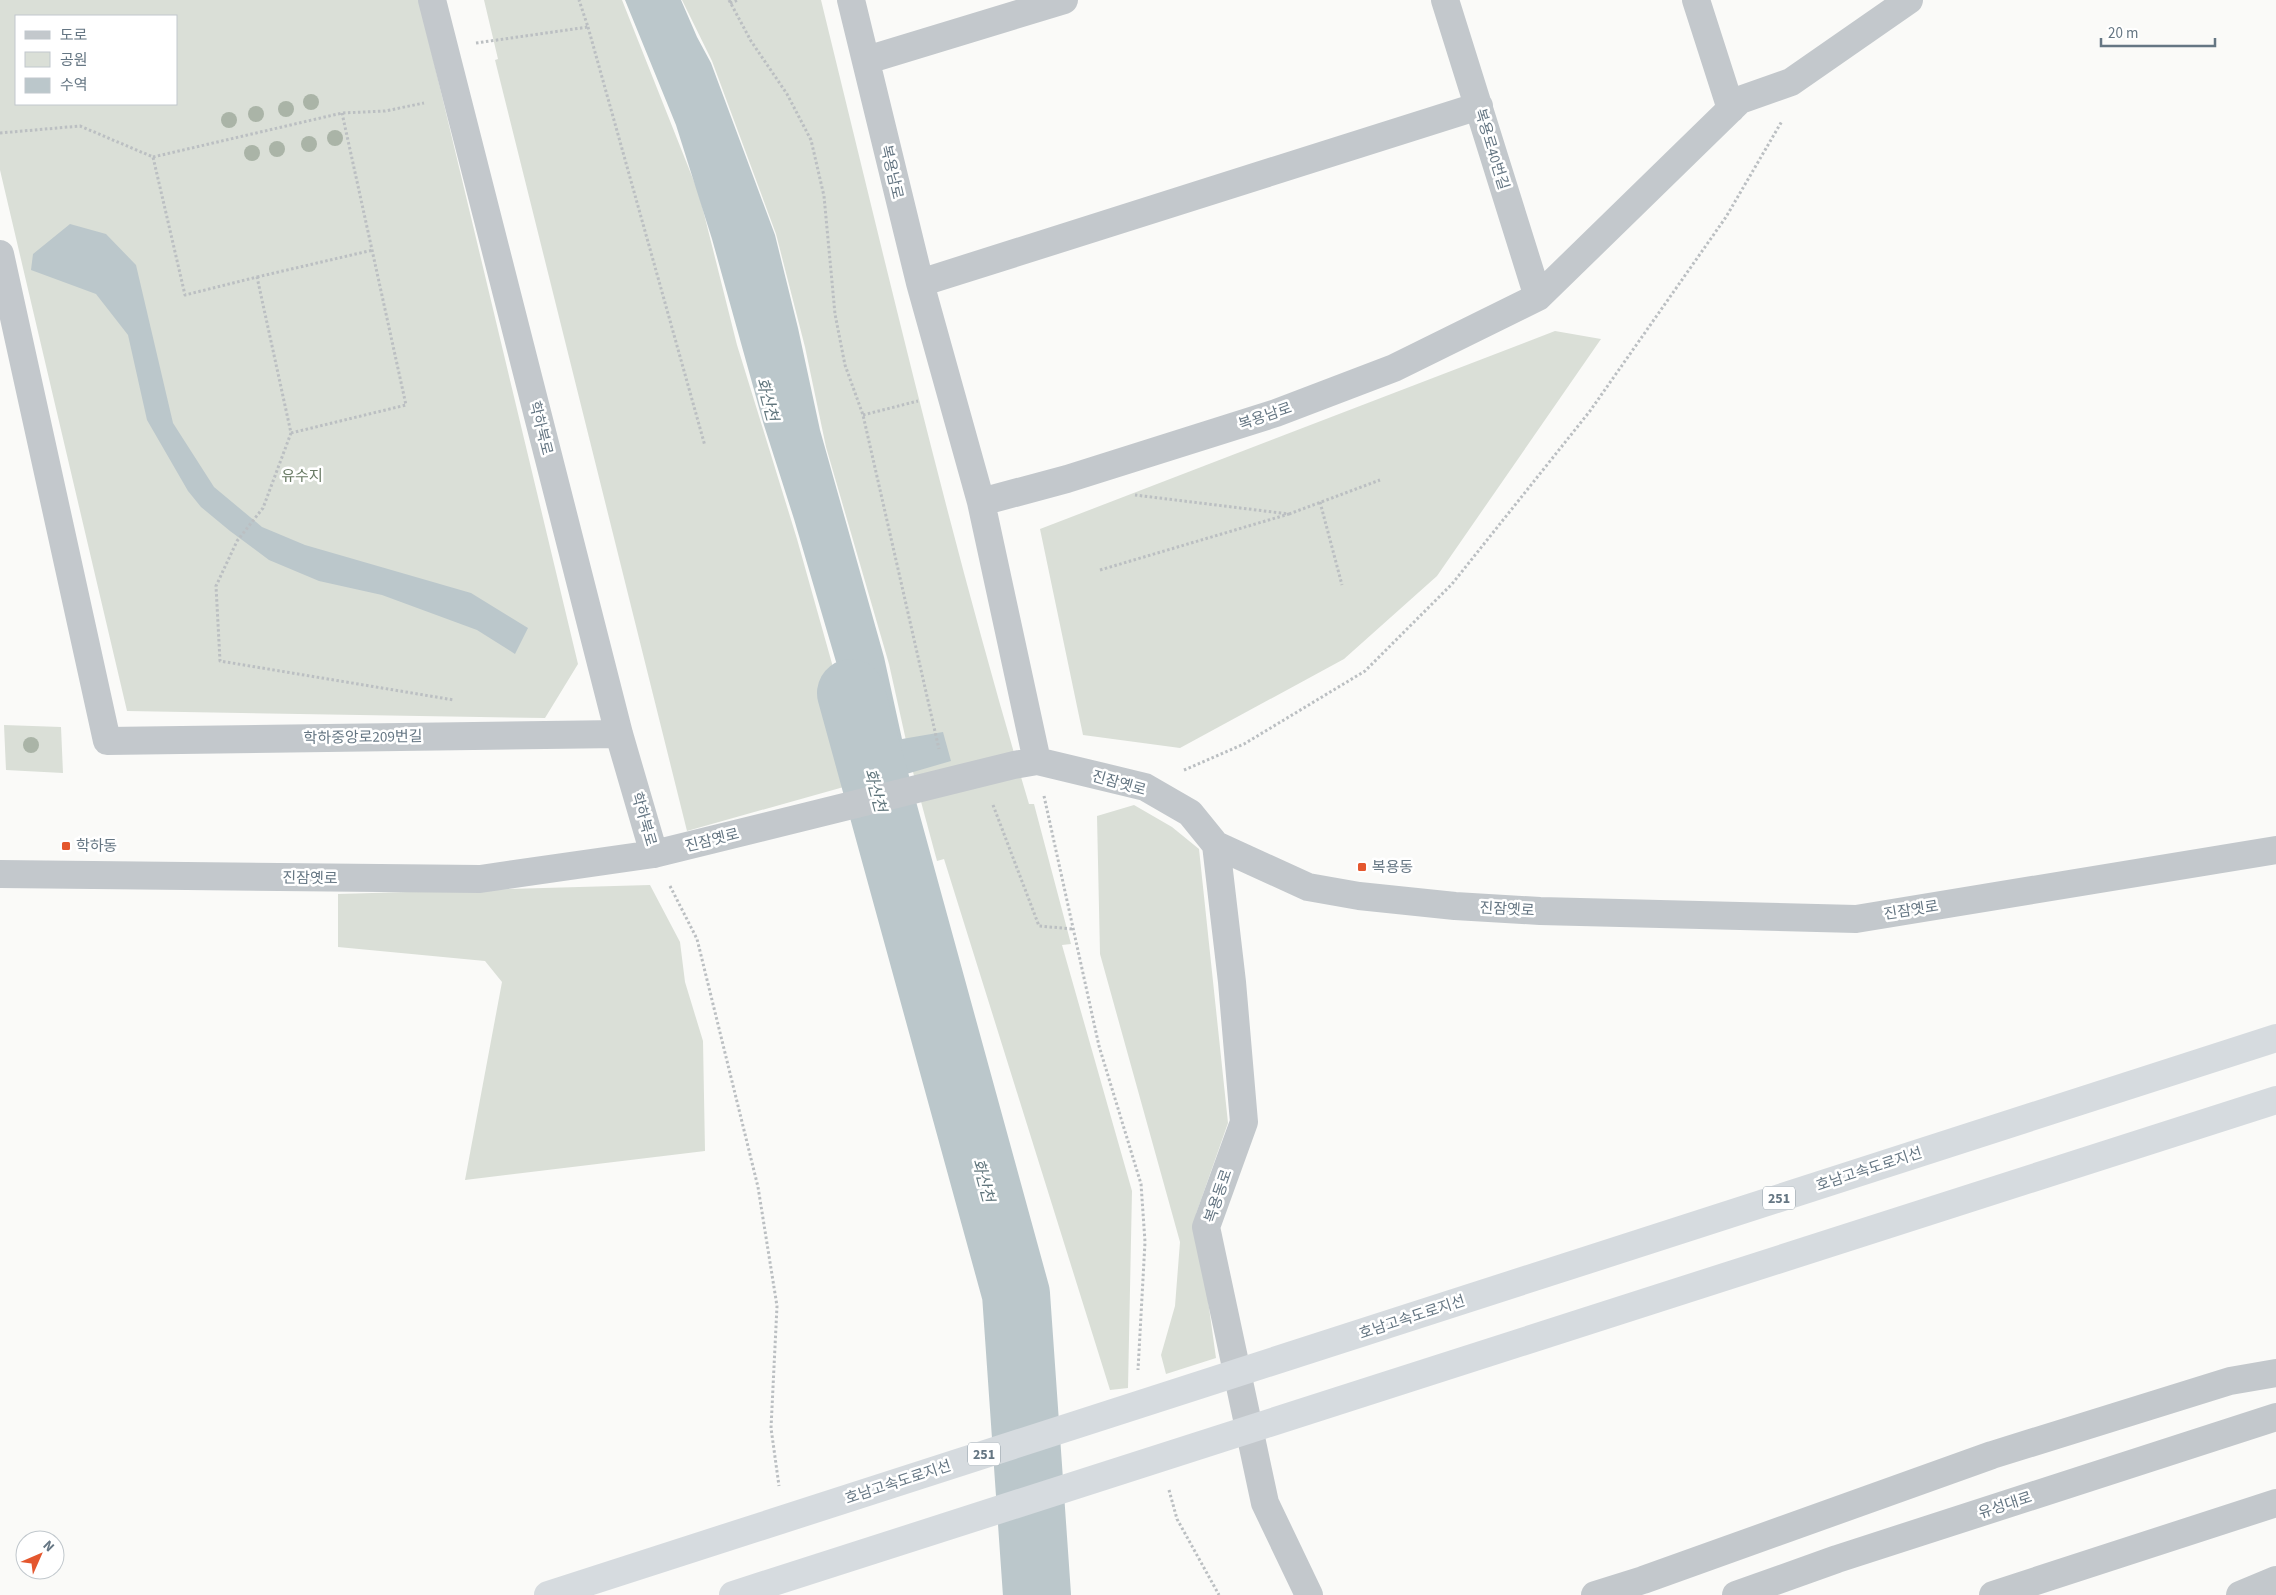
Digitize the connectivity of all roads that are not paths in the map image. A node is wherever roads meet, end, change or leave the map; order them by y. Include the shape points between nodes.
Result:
1 (432, 0) edge
2 (851, 0) edge
3 (1064, 0) edge
4 (1445, 0) edge
5 (1696, 0) edge
6 (1910, 0) edge
7 (867, 60) junction
8 (1479, 106) junction
9 (1731, 109) junction
10 (1, 264) edge
11 (920, 283) junction
12 (1538, 297) junction
13 (981, 502) junction
14 (619, 734) junction
15 (1026, 763) junction
16 (1216, 845) junction
17 (2276, 850) edge
18 (654, 854) junction
19 (0, 874) edge
20 (2276, 1038) edge
21 (2276, 1100) edge
22 (2276, 1373) edge
23 (2276, 1417) edge
24 (2276, 1503) edge
25 (2276, 1580) edge
26 (548, 1595) edge
27 (734, 1595) edge
28 (1309, 1595) edge
29 (1594, 1595) edge
30 (1736, 1595) edge
31 (1993, 1595) edge
32 (2240, 1595) edge

1 - 14 street, 학하북로
2 - 7 street, 복용남로
3 - 7 street
4 - 8 street, 복용로40번길
5 - 9 street
6 - 9 street, 복용남로 via 1791,82 1740,100
7 - 11 street, 복용남로
8 - 11 street
8 - 12 street, 복용로40번길
9 - 12 street, 복용남로
10 - 14 street, 학하중앙로209번길 via 107,741
11 - 13 street, 복용남로
12 - 13 street, 복용남로 via 1394,368 1276,413 1067,479
13 - 15 street, 복용남로
14 - 18 street, 학하북로
15 - 16 street, 진잠옛로 via 1145,787 1190,813
15 - 18 street, 진잠옛로
16 - 17 street, 진잠옛로 via 1308,887 1359,896 1540,911 1856,919
16 - 28 street, 복용동로 via 1244,1122 1206,1227 1264,1503
18 - 19 street, 진잠옛로 via 480,880
20 - 26 highway, 호남고속도로지선 / 251
21 - 27 highway
22 - 29 street via 2230,1381 1992,1455
23 - 30 street, 유성대로 via 1837,1559
24 - 31 street
25 - 32 street

